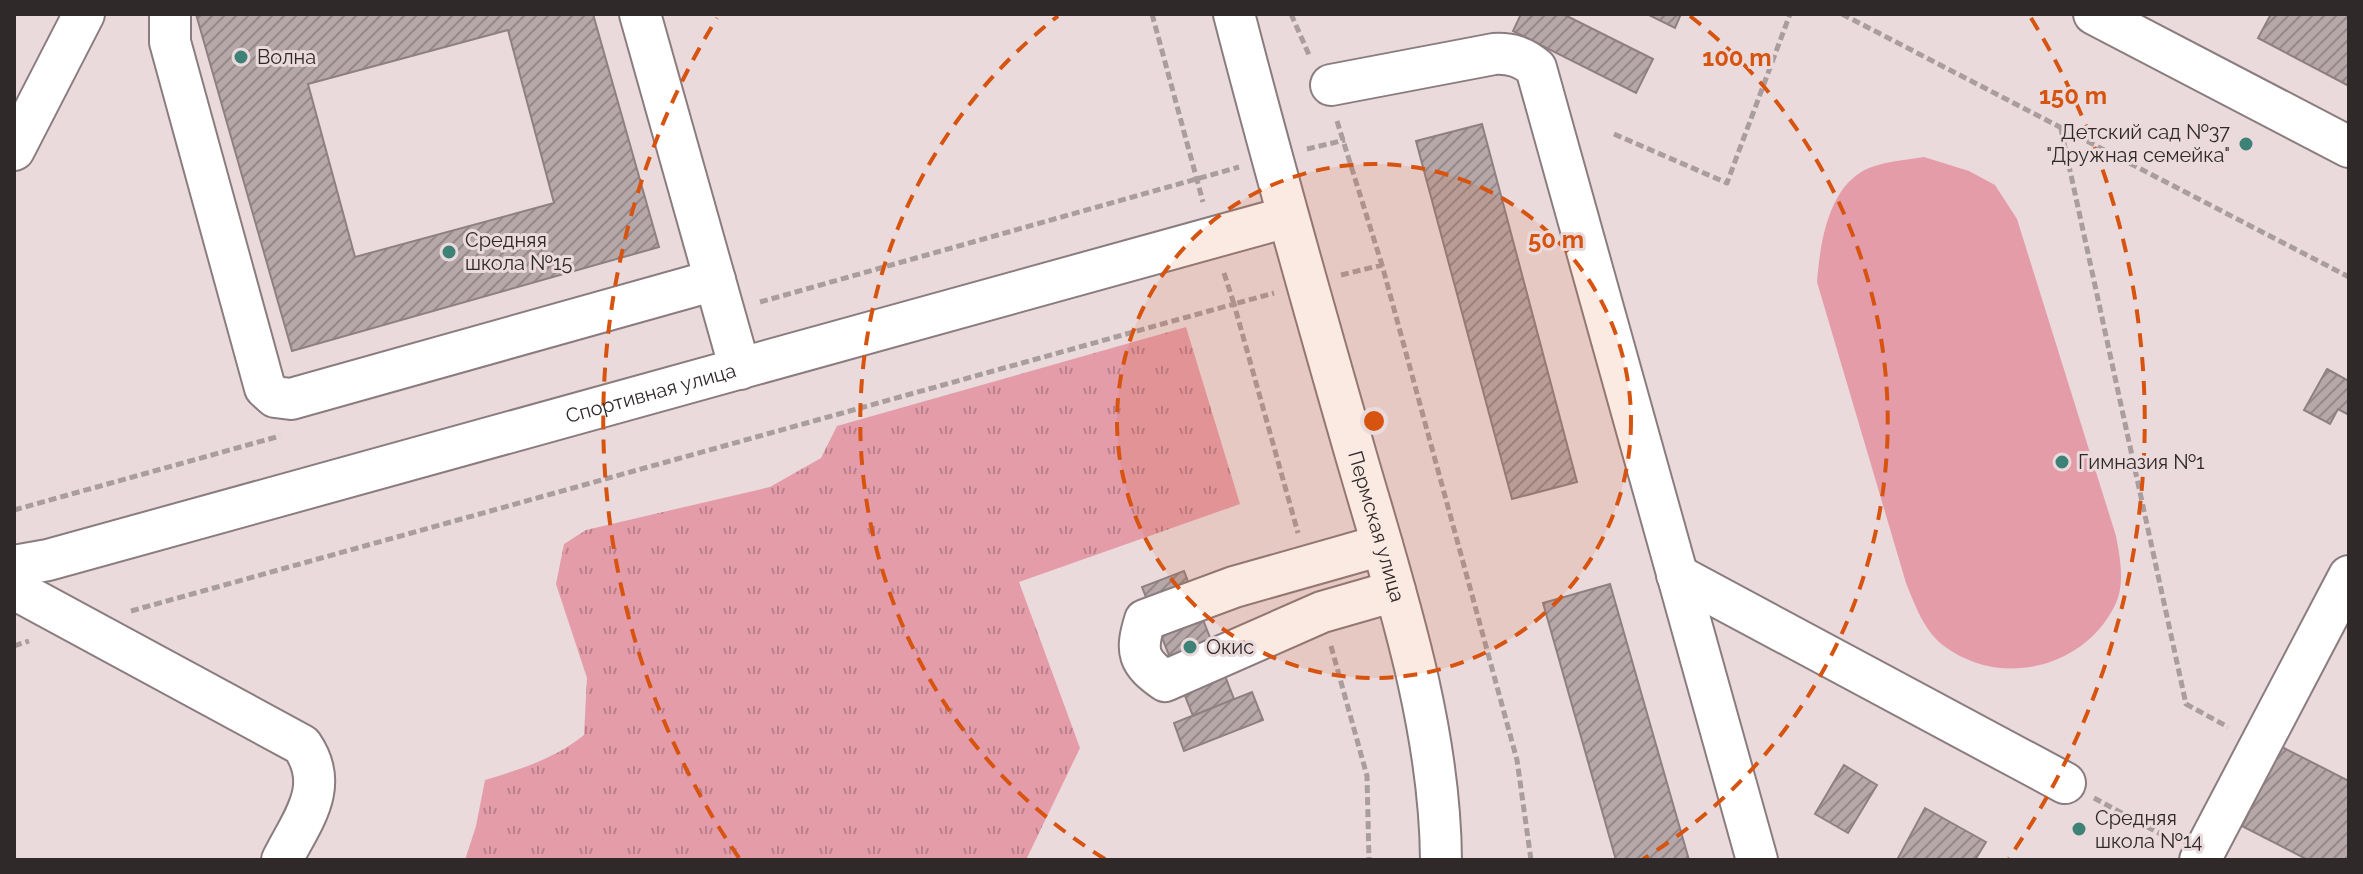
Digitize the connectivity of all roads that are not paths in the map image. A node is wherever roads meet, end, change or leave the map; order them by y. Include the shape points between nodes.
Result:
1 (84, 14) edge
2 (170, 14) edge
3 (640, 14) edge
4 (1234, 14) edge
5 (2094, 14) edge
6 (2163, 30) edge
7 (1326, 87) road end
8 (2349, 147) edge
9 (14, 150) edge
10 (1287, 217) junction
11 (715, 280) junction
12 (740, 369) junction
13 (1382, 545) junction
14 (14, 566) edge
15 (1677, 575) junction
16 (2349, 576) edge
17 (14, 589) edge
18 (1395, 591) junction
19 (2065, 783) road end
20 (2201, 858) edge
21 (282, 860) edge
22 (1441, 860) edge
23 (1757, 860) edge

1 - 9 street
2 - 11 street via 170,42 260,373 275,397 291,399
3 - 11 street
4 - 10 street, Пермская улица
5 - 6 street
6 - 8 street
7 - 15 street via 1494,54 1517,56 1536,68
10 - 12 street, Спортивная улица
10 - 13 street, Пермская улица
11 - 12 street
12 - 14 street, Спортивная улица
13 - 18 street, Пермская улица
13 - 18 street via 1234,587 1145,620 1137,645 1147,668 1165,681 1322,612
15 - 19 street
15 - 23 street
16 - 20 street
17 - 21 street via 302,745 314,764 316,791
18 - 22 street, Пермская улица via 1433,767

